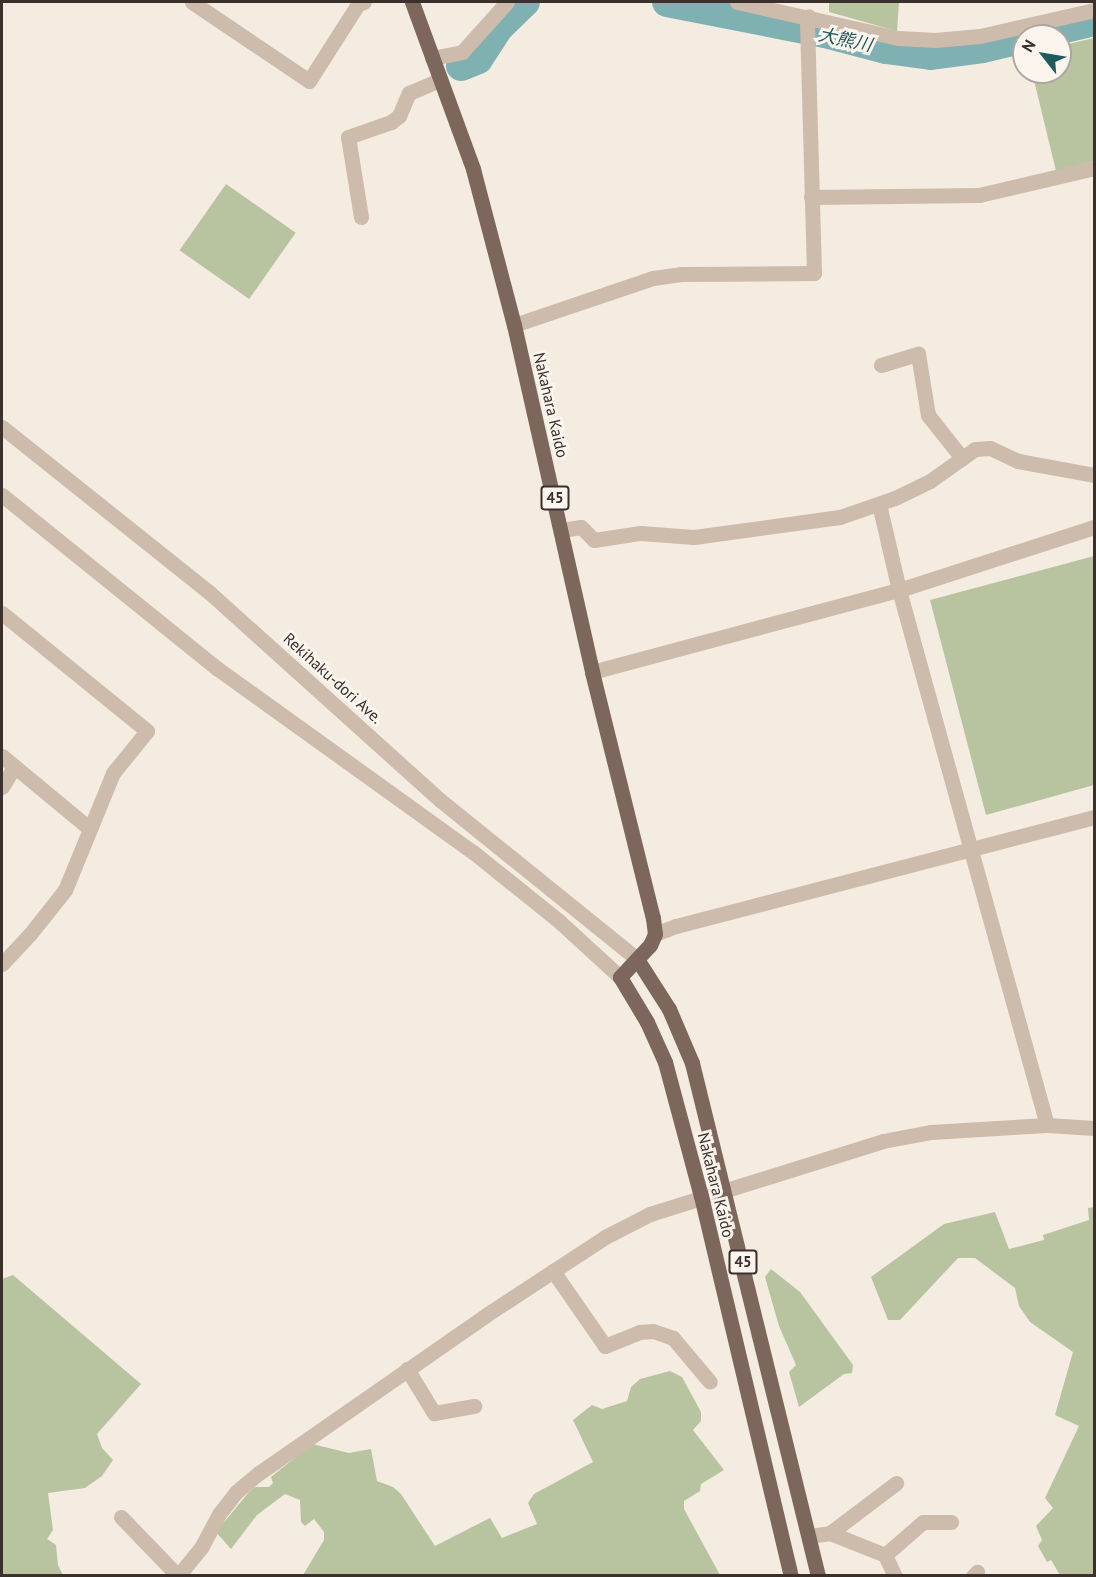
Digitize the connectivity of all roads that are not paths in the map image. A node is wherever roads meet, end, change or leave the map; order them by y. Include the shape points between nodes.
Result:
1 (192, 2) edge
2 (364, 2) edge
3 (412, 2) edge
4 (507, 2) edge
5 (737, 2) edge
6 (208, 6) edge
7 (1095, 10) edge
8 (808, 25) junction
9 (432, 58) junction
10 (440, 80) junction
11 (1095, 168) edge
12 (811, 197) junction
13 (361, 217) dead end
14 (514, 325) junction
15 (881, 365) dead end
16 (2, 427) edge
17 (962, 458) junction
18 (1095, 475) edge
19 (2, 495) edge
20 (879, 504) junction
21 (1095, 527) edge
22 (562, 530) junction
23 (899, 590) junction
24 (2, 613) edge
25 (592, 672) junction
26 (2, 756) edge
27 (14, 767) junction
28 (2, 787) edge
29 (1095, 817) edge
30 (90, 829) junction
31 (971, 849) junction
32 (655, 934) junction
33 (637, 959) junction
34 (2, 964) edge
35 (620, 976) junction
36 (1047, 1125) junction
37 (1095, 1128) edge
38 (723, 1190) junction
39 (701, 1196) junction
40 (553, 1271) junction
41 (407, 1369) junction
42 (710, 1382) dead end
43 (474, 1406) dead end
44 (896, 1483) dead end
45 (121, 1517) dead end
46 (951, 1522) dead end
47 (830, 1533) junction
48 (809, 1536) junction
49 (885, 1555) junction
50 (178, 1575) edge
51 (791, 1575) edge
52 (818, 1575) edge
53 (895, 1575) edge

1 - 6 street
2 - 6 street via 358,4 309,81
3 - 9 main road, Nakahara Kaido / 45
4 - 9 street via 462,52
5 - 8 street
7 - 8 street via 980,36 934,40
8 - 12 street
9 - 10 main road, Nakahara Kaido / 45
10 - 13 street via 409,93 399,116 391,122 348,137
10 - 14 main road, Nakahara Kaido / 45 via 472,169
11 - 12 street via 979,195
12 - 14 street via 814,273 681,274 652,278
14 - 22 main road, Nakahara Kaido / 45
15 - 17 street via 918,354 928,415
16 - 33 street, Rekihaku-dori Ave. via 210,593 440,800
17 - 18 street via 975,449 990,448 1018,461
17 - 20 street via 930,481
19 - 35 street via 218,669 473,852
20 - 22 street via 840,517 694,537 640,533 594,540 581,527
20 - 23 street
21 - 23 street
22 - 25 main road, Nakahara Kaido / 45
23 - 25 street
23 - 31 street
24 - 30 street via 147,731 113,773
25 - 32 main road, Nakahara Kaido / 45
26 - 27 street
27 - 28 street
27 - 30 street
29 - 31 street
30 - 34 street via 65,890
31 - 32 street
31 - 36 street
32 - 33 main road
33 - 35 main road
33 - 38 main road, Nakahara Kaido / 45 via 669,1009 692,1064
35 - 39 main road, Nakahara Kaido / 45 via 665,1062
36 - 37 street
36 - 38 street via 931,1132 883,1142
38 - 39 street
38 - 48 main road, Nakahara Kaido / 45
39 - 40 street via 650,1214
39 - 51 main road, Nakahara Kaido / 45
40 - 41 street
40 - 42 street via 605,1346 653,1331 673,1338
41 - 43 street via 434,1413
41 - 50 street via 236,1492 202,1546
44 - 47 street
45 - 50 street
46 - 49 street via 923,1522
47 - 48 street
47 - 49 street
48 - 52 main road, Nakahara Kaido / 45
49 - 53 street

